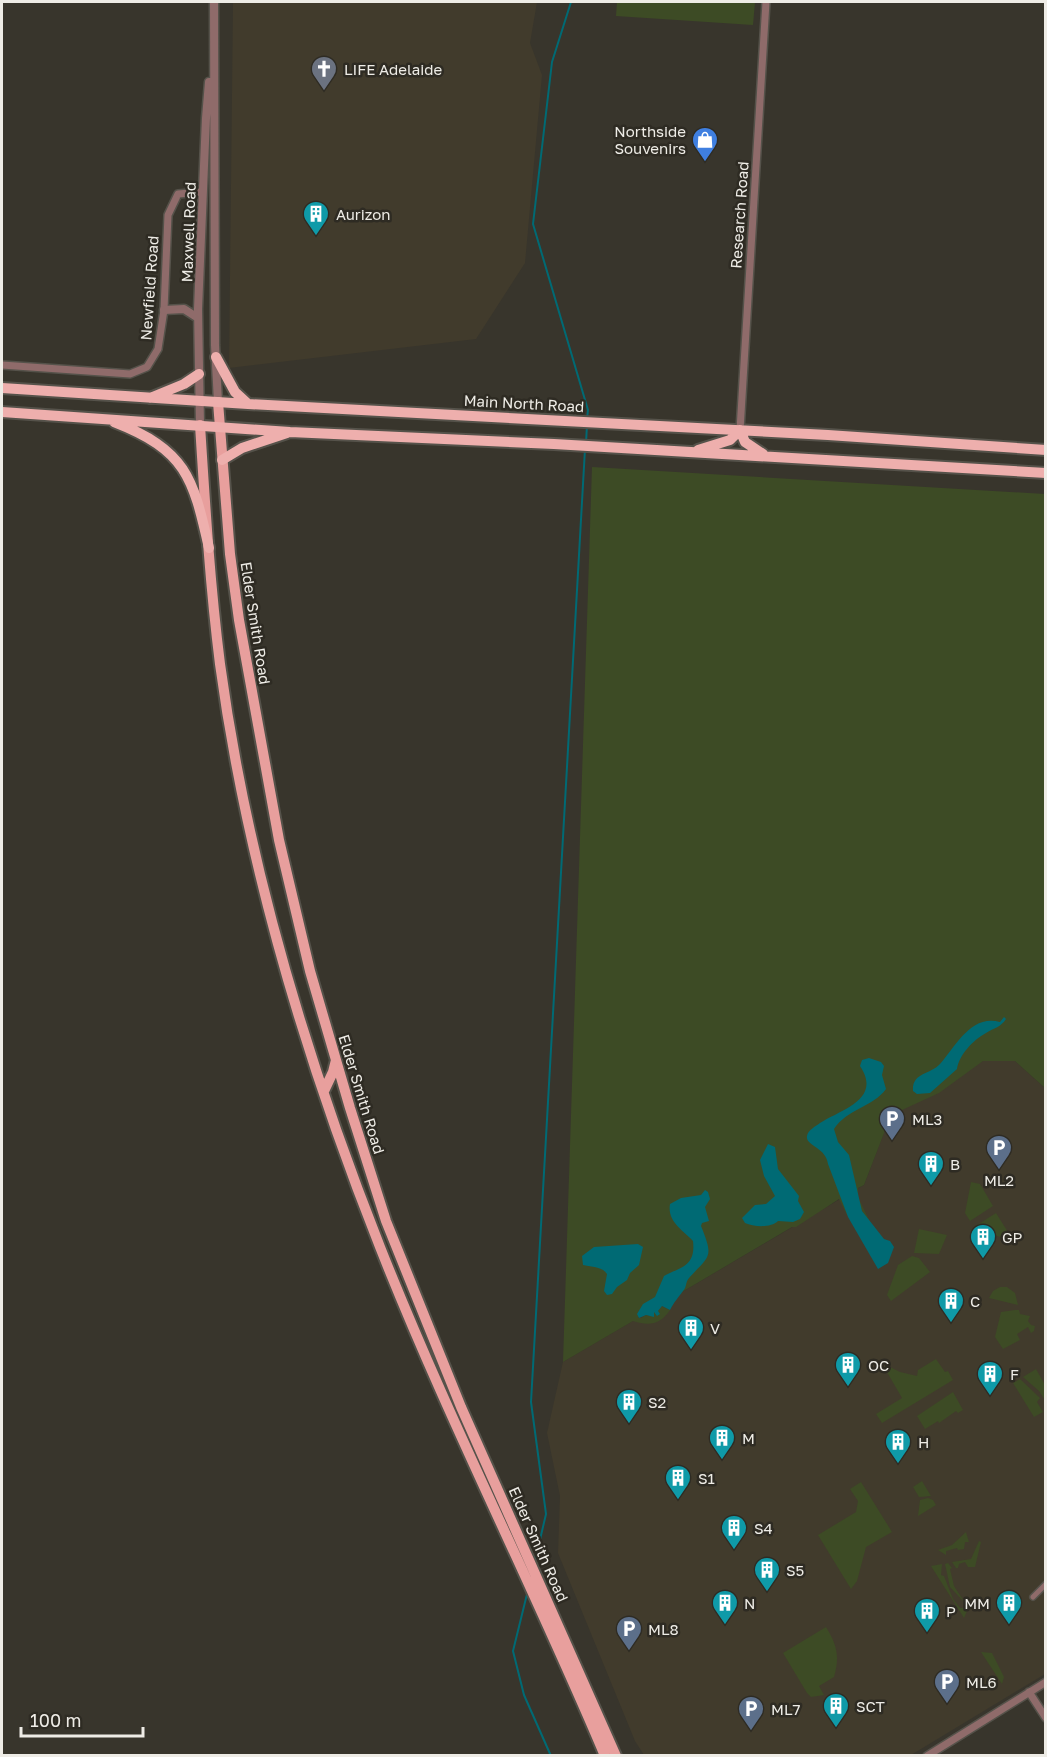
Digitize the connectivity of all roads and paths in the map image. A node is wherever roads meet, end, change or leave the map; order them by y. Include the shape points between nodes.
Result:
1 (214, 2) edge
2 (766, 2) edge
3 (214, 39) junction
4 (202, 192) junction
5 (215, 194) junction
6 (200, 273) junction
7 (215, 274) junction
8 (164, 309) junction
9 (198, 318) junction
10 (216, 357) junction
11 (2, 365) edge
12 (199, 374) junction
13 (2, 388) edge
14 (150, 398) junction
15 (199, 401) junction
16 (218, 402) junction
17 (248, 404) junction
18 (2, 412) edge
19 (102, 418) junction
20 (200, 425) junction
21 (219, 426) junction
22 (740, 430) junction
23 (290, 432) junction
24 (1046, 450) edge
25 (693, 452) junction
26 (767, 457) junction
27 (222, 460) junction
28 (1046, 473) edge
29 (209, 548) junction
30 (336, 1060) junction
31 (324, 1091) junction
32 (350, 1108) junction
33 (1046, 1584) edge
34 (1033, 1597) dead end
35 (1046, 1682) edge
36 (1029, 1692) junction
37 (1046, 1718) edge
38 (605, 1755) edge
39 (616, 1755) edge
40 (927, 1755) edge

1 - 3 street, Maxwell Road
2 - 22 street, Research Road
3 - 4 street, Maxwell Road
3 - 5 street, Maxwell Road
4 - 5 street
4 - 6 street, Maxwell Road
4 - 8 street, Newfield Road via 178,194 168,215
5 - 7 street, Maxwell Road
6 - 7 street
6 - 9 street, Maxwell Road
7 - 10 street, Maxwell Road
8 - 9 street via 184,309
8 - 11 street, Newfield Road via 158,349 147,367 130,374
9 - 12 street, Maxwell Road
10 - 16 street, Maxwell Road
10 - 17 highway via 235,392
12 - 14 highway
12 - 15 street, Maxwell Road
13 - 14 highway, Main North Road
14 - 15 highway, Main North Road
15 - 16 highway, Main North Road
15 - 20 street, Maxwell Road
16 - 17 highway, Main North Road
16 - 21 main road, Elder Smith Road
17 - 22 highway, Main North Road
18 - 19 highway
19 - 20 highway
19 - 29 highway via 142,433 174,458 192,484
20 - 21 highway
20 - 29 main road, Elder Smith Road
21 - 23 highway
21 - 27 main road, Elder Smith Road
22 - 24 highway, Main North Road
22 - 25 highway via 730,440
22 - 26 highway via 745,442
23 - 25 highway
23 - 27 highway via 242,448
25 - 26 highway
26 - 28 highway
27 - 30 main road, Elder Smith Road via 239,620 279,840
29 - 31 main road, Elder Smith Road via 220,663 253,840 281,956
30 - 31 main road
30 - 32 main road, Elder Smith Road
31 - 32 main road
31 - 38 main road, Elder Smith Road via 380,1248
32 - 39 main road, Elder Smith Road via 386,1221 461,1407
33 - 34 street
35 - 36 street
36 - 37 street
36 - 40 street

